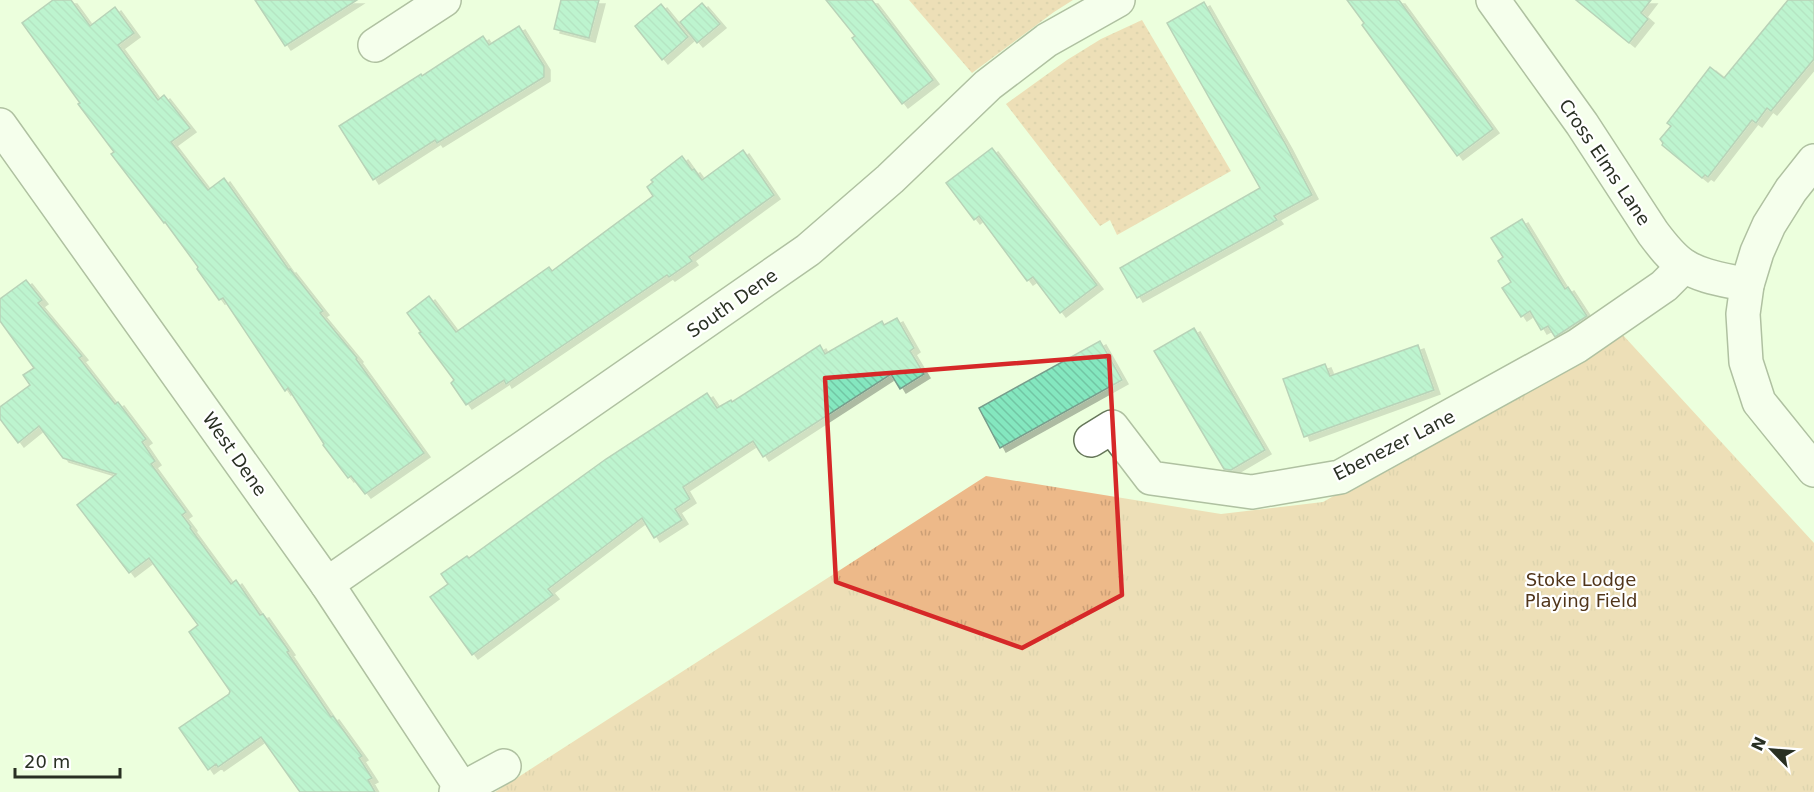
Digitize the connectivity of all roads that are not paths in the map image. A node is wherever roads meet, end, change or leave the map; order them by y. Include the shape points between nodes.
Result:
1 (1118, 0) edge
2 (1492, 0) edge
3 (423, 6) edge
4 (375, 45) dead end
5 (0, 125) edge
6 (1814, 161) edge
7 (1684, 266) junction
8 (1747, 285) junction
9 (1091, 440) dead end
10 (1814, 470) edge
11 (327, 584) junction
12 (504, 766) dead end
13 (459, 790) edge

1 - 11 street, South Dene via 1047,40 988,85 890,179 808,250
2 - 7 street, Cross Elms Lane via 1582,124 1653,233
3 - 4 street
5 - 11 street, West Dene
6 - 8 street via 1770,225
7 - 8 street, Cross Elms Lane
7 - 9 street, Ebenezer Lane via 1664,286 1577,346 1340,477 1252,492 1151,478 1112,427
8 - 10 street via 1743,314 1746,362 1759,402
11 - 13 street, West Dene
12 - 13 street, West Dene

